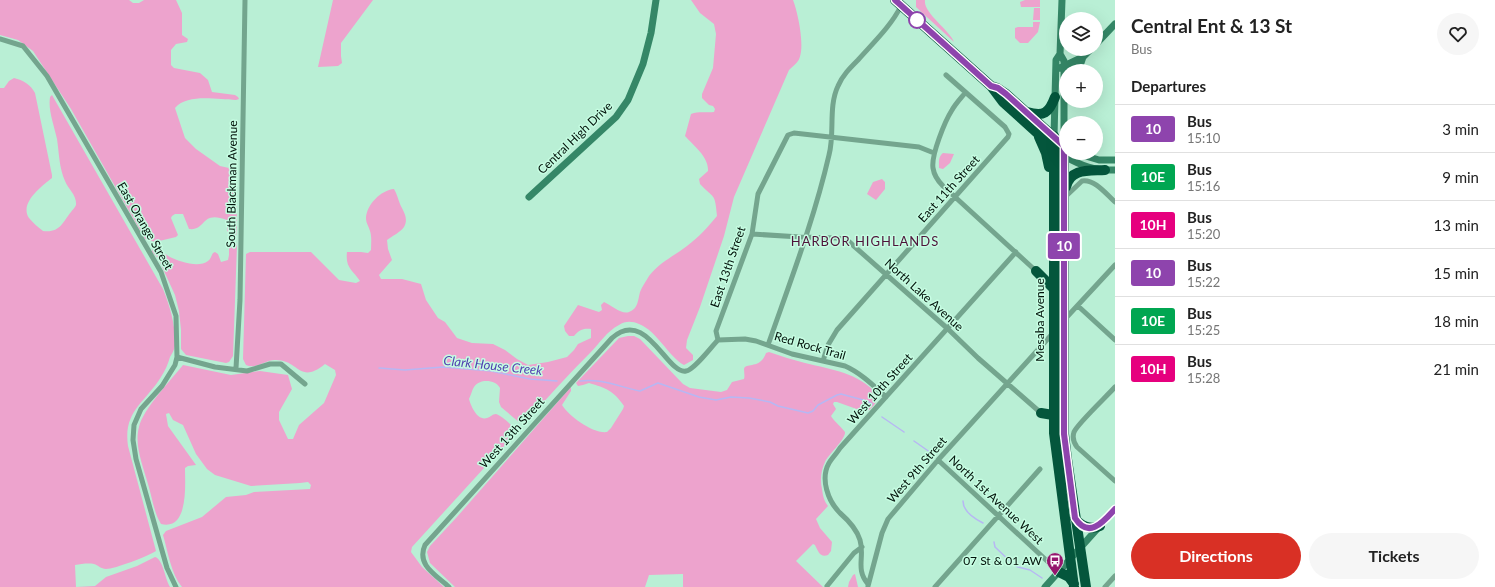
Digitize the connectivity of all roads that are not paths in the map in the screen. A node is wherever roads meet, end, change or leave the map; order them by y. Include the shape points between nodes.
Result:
1 (245, 0) edge
2 (656, 0) edge
3 (1062, 0) edge
4 (902, 6) edge
5 (1062, 12) edge
6 (894, 20) junction
7 (1115, 24) edge
8 (1103, 37) edge
9 (0, 39) edge
10 (1059, 56) edge
11 (1084, 57) joint
12 (1068, 64) edge
13 (1080, 64) edge
14 (1059, 68) edge
15 (1056, 69) junction
16 (946, 75) dead end
17 (991, 86) junction
18 (965, 92) junction
19 (1055, 97) junction
20 (1026, 112) junction
21 (1035, 131) junction
22 (1054, 136) junction
23 (832, 137) junction
24 (1059, 144) edge
25 (1059, 147) edge
26 (934, 153) junction
27 (1060, 160) edge
28 (1062, 160) edge
29 (1076, 160) edge
30 (1103, 160) edge
31 (1115, 160) edge
32 (1110, 170) edge
33 (1064, 196) junction
34 (529, 197) dead end
35 (955, 197) junction
36 (1053, 200) junction
37 (1115, 202) edge
38 (752, 234) junction
39 (806, 237) junction
40 (1016, 252) junction
41 (1115, 265) edge
42 (1036, 271) joint
43 (886, 275) junction
44 (1054, 289) junction
45 (1078, 306) junction
46 (1064, 320) junction
47 (948, 329) junction
48 (1053, 332) junction
49 (718, 340) junction
50 (1115, 340) edge
51 (768, 345) junction
52 (177, 357) junction
53 (823, 361) junction
54 (236, 368) junction
55 (305, 384) dead end
56 (1007, 384) junction
57 (1115, 387) edge
58 (886, 397) junction
59 (1041, 413) junction
60 (1053, 415) junction
61 (1064, 423) junction
62 (1054, 433) junction
63 (938, 460) junction
64 (1040, 470) dead end
65 (1115, 481) edge
66 (1115, 509) edge
67 (999, 516) junction
68 (1075, 518) junction
69 (1100, 526) junction
70 (862, 547) junction
71 (1080, 548) junction
72 (1070, 558) junction
73 (1059, 572) junction
74 (1115, 576) edge
75 (868, 585) edge
76 (1074, 585) edge
77 (827, 586) edge
78 (176, 587) edge
79 (449, 587) edge
80 (935, 587) edge
81 (1045, 587) edge
82 (1086, 587) edge
83 (1105, 587) edge

1 - 54 street, South Blackman Avenue via 240,293
2 - 34 street, Central High Drive via 643,64 628,100 616,117
3 - 5 street, Mesaba Avenue
4 - 6 street
4 - 6 street
4 - 17 highway
6 - 23 street via 840,82 834,99
7 - 8 street
9 - 52 street, East Orange Street via 23,46 47,76 161,272 176,316
10 - 15 street, Mesaba Avenue
11 - 12 street
11 - 13 street
14 - 15 street
15 - 19 street, Mesaba Avenue
16 - 18 street
17 - 20 highway via 1002,91
17 - 21 highway via 1003,102
18 - 26 street via 949,115
18 - 35 street, East 11th Street via 1005,127 1009,134
19 - 20 highway via 1046,113 1038,115
19 - 22 street, Mesaba Avenue
20 - 22 highway
21 - 25 highway
21 - 36 highway via 1046,153
22 - 24 highway
23 - 26 street via 919,147
23 - 38 street, East 13th Street via 794,133 788,135 758,194
23 - 39 street via 830,154
26 - 35 street via 932,166 938,180
27 - 36 highway, Mesaba Avenue
28 - 33 highway, Mesaba Avenue
29 - 32 street via 1093,169
30 - 31 street
32 - 33 highway via 1073,174 1067,181
33 - 37 street via 1082,181 1088,181
33 - 46 highway, Mesaba Avenue
35 - 40 street
35 - 43 street, East 11th Street
36 - 44 highway, Mesaba Avenue
38 - 39 street, North Lake Avenue
38 - 49 street, East 13th Street via 716,331
39 - 43 street, North Lake Avenue via 847,240
39 - 51 street
40 - 42 street
40 - 47 street, West 10th Street
41 - 45 street, West 9th Street
42 - 44 highway
43 - 47 street, North Lake Avenue
43 - 53 street, East 11th Street via 837,330 828,345
44 - 48 highway, Mesaba Avenue
45 - 46 street, West 9th Street
45 - 50 street
46 - 48 street, West 9th Street
46 - 61 highway, Mesaba Avenue
47 - 56 street, North Lake Avenue
47 - 58 street, West 10th Street
48 - 56 street, West 9th Street
48 - 60 highway, Mesaba Avenue
49 - 51 street, Red Rock Trail via 745,339
49 - 79 street, West 13th Street via 693,368 686,372 675,366 642,334 630,330 622,331 612,338 425,545 422,559
51 - 53 street, Red Rock Trail
52 - 54 street via 215,367
52 - 78 street, East Orange Street via 162,386 141,409 133,432 136,459 167,568
53 - 58 street, Red Rock Trail via 853,369
54 - 55 street via 247,371 270,364 281,364
56 - 59 street, North Lake Avenue
56 - 63 street, West 9th Street
57 - 65 street via 1078,427 1074,436 1078,447
58 - 70 street, West 10th Street via 840,448 828,464 825,478 829,498 856,531
59 - 60 highway
59 - 62 highway
60 - 61 highway
60 - 62 highway, Mesaba Avenue
61 - 68 highway, Mesaba Avenue
62 - 72 highway, Mesaba Avenue
63 - 67 street, North 1st Avenue West
63 - 75 street, West 9th Street via 888,519
64 - 67 street
66 - 69 street
67 - 73 street, North 1st Avenue West
67 - 80 street
68 - 69 highway via 1086,527
68 - 71 highway, Mesaba Avenue
69 - 71 street
70 - 75 street via 861,574
70 - 77 street
71 - 72 street
71 - 82 highway, Mesaba Avenue
72 - 73 street
72 - 76 highway, Mesaba Avenue
73 - 76 highway via 1069,577
73 - 81 street
74 - 83 street

